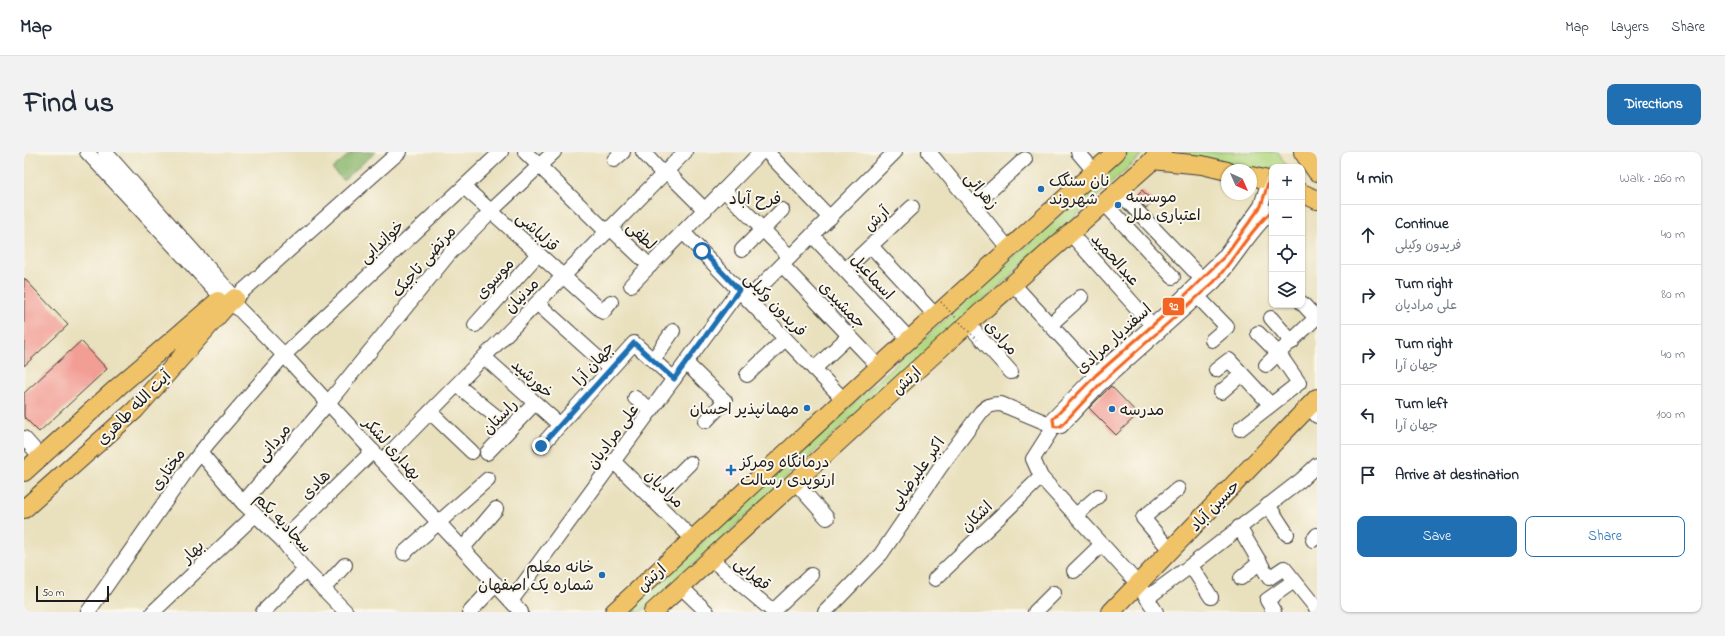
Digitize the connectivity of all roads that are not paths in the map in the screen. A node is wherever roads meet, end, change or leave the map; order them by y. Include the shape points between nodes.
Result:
1 (87, 152) edge
2 (105, 152) edge
3 (399, 152) edge
4 (501, 152) edge
5 (525, 152) edge
6 (554, 152) edge
7 (643, 152) edge
8 (685, 152) edge
9 (761, 152) edge
10 (767, 152) edge
11 (895, 152) edge
12 (930, 152) edge
13 (1078, 152) edge
14 (1303, 152) edge
15 (1115, 153) edge
16 (1157, 156) edge
17 (1025, 159) dead end
18 (539, 166) junction
19 (1221, 170) edge
20 (1094, 171) junction
21 (1317, 172) edge
22 (665, 173) junction
23 (1257, 178) edge
24 (1269, 180) edge
25 (1269, 186) edge
26 (464, 187) junction
27 (724, 190) junction
28 (1117, 190) junction
29 (1305, 194) edge
30 (1317, 200) edge
31 (1104, 203) junction
32 (973, 206) junction
33 (912, 207) dead end
34 (705, 210) junction
35 (782, 210) dead end
36 (491, 211) junction
37 (1269, 216) edge
38 (830, 218) junction
39 (608, 230) junction
40 (764, 230) junction
41 (683, 232) junction
42 (1070, 233) junction
43 (812, 235) junction
44 (871, 246) junction
45 (1009, 249) junction
46 (742, 250) dead end
47 (538, 254) junction
48 (786, 261) junction
49 (650, 266) junction
50 (844, 270) junction
51 (563, 276) junction
52 (1172, 277) dead end
53 (1202, 278) junction
54 (1012, 284) junction
55 (631, 286) dead end
56 (743, 295) junction
57 (234, 297) junction
58 (1198, 297) junction
59 (1081, 298) dead end
60 (612, 302) dead end
61 (537, 303) junction
62 (1305, 306) edge
63 (938, 309) junction
64 (1271, 318) dead end
65 (1316, 318) edge
66 (968, 324) junction
67 (475, 325) dead end
68 (1050, 325) junction
69 (1152, 325) junction
70 (673, 331) dead end
71 (1258, 333) dead end
72 (849, 336) junction
73 (785, 339) junction
74 (910, 340) junction
75 (1212, 340) dead end
76 (1292, 342) junction
77 (1279, 354) junction
78 (284, 355) junction
79 (484, 357) junction
80 (653, 360) junction
81 (686, 364) junction
82 (1266, 365) dead end
83 (879, 367) junction
84 (610, 369) junction
85 (814, 369) junction
86 (1216, 370) dead end
87 (1011, 372) dead end
88 (1242, 374) junction
89 (1096, 375) junction
90 (747, 376) dead end
91 (674, 379) junction
92 (457, 385) junction
93 (119, 386) junction
94 (1221, 392) dead end
95 (635, 398) dead end
96 (844, 400) junction
97 (535, 402) junction
98 (328, 403) junction
99 (1270, 404) junction
100 (1314, 407) edge
101 (135, 410) junction
102 (652, 410) junction
103 (430, 412) junction
104 (498, 418) dead end
105 (706, 421) dead end
106 (560, 425) junction
107 (1054, 426) junction
108 (1240, 429) dead end
109 (24, 438) edge
110 (541, 446) dead end
111 (200, 452) junction
112 (472, 452) dead end
113 (487, 453) dead end
114 (377, 456) junction
115 (41, 457) junction
116 (614, 462) junction
117 (690, 464) dead end
118 (1317, 465) edge
119 (24, 472) edge
120 (1041, 476) junction
121 (488, 479) dead end
122 (795, 482) junction
123 (1178, 488) dead end
124 (1098, 496) dead end
125 (653, 500) junction
126 (243, 503) junction
127 (1268, 505) junction
128 (24, 509) edge
129 (496, 509) dead end
130 (255, 515) junction
131 (1076, 515) junction
132 (827, 518) dead end
133 (438, 523) junction
134 (1239, 527) junction
135 (1287, 534) dead end
136 (693, 539) junction
137 (282, 540) junction
138 (1102, 544) junction
139 (463, 548) junction
140 (1170, 550) junction
141 (404, 553) dead end
142 (711, 559) junction
143 (1260, 562) junction
144 (345, 565) dead end
145 (1191, 566) junction
146 (305, 570) junction
147 (1074, 571) dead end
148 (811, 575) dead end
149 (1241, 578) dead end
150 (935, 579) dead end
151 (1294, 581) junction
152 (496, 584) junction
153 (680, 587) junction
154 (323, 589) junction
155 (1142, 591) junction
156 (1054, 593) dead end
157 (1211, 597) dead end
158 (511, 601) junction
159 (1317, 609) edge
160 (93, 610) edge
161 (153, 612) edge
162 (263, 612) edge
163 (346, 612) edge
164 (470, 612) edge
165 (521, 612) edge
166 (614, 612) edge
167 (653, 612) edge
168 (708, 612) edge
169 (773, 612) edge
170 (825, 612) edge
171 (1035, 612) edge
172 (1111, 612) edge
173 (1156, 612) edge
174 (1274, 612) edge

1 - 57 street
2 - 57 street
3 - 57 street, آیت الله طاهری
4 - 26 street, خواندابی
5 - 18 street, لطفی
6 - 18 street, مرتضی تاجیک
7 - 22 street
8 - 22 street, مدنیان
9 - 27 street
10 - 38 street
11 - 38 street, علی مرادیان
12 - 32 street, زهرائی
13 - 20 street
14 - 21 main road
15 - 20 main road, ارتش
16 - 19 main road
16 - 28 main road, ارتش
17 - 32 street
18 - 36 street, مرتضی تاجیک
18 - 39 street, لطفی
20 - 45 main road, ارتش
22 - 34 street
22 - 39 street, مدنیان
23 - 24 main road
25 - 53 street, اسفندیار مرادی via 1260,206 1224,257
26 - 36 street, قزلباشی
26 - 78 street, خواندابی
27 - 34 street
27 - 40 street, جمشیدی
28 - 31 main road, ارتش
28 - 53 street
29 - 30 main road
31 - 42 main road, ارتش
31 - 52 street
32 - 45 street, زهرائی
33 - 44 street, آرش
34 - 41 street
35 - 40 street
36 - 47 street, قزلباشی
36 - 98 street, مرتضی تاجیک via 448,255
37 - 58 street, اسفندیار مرادی via 1250,234 1230,264
38 - 43 street, علی مرادیان
39 - 49 street, لطفی
39 - 51 street, مدنیان
40 - 46 street
40 - 48 street, جمشیدی
41 - 49 street
41 - 56 street, فریدون وکیلی
42 - 54 main road, ارتش
42 - 69 street, عبدالحمید
43 - 48 street, علی مرادیان
43 - 50 street, اسماعیل
44 - 50 street, آرش
44 - 63 street
45 - 63 main road, ارتش
47 - 51 street, قزلباشی
47 - 67 street, موسوی
48 - 56 street, علی مرادیان
48 - 72 street, جمشیدی
49 - 55 street
50 - 74 street, اسماعیل
51 - 60 street, قزلباشی via 603,312
51 - 61 street, مدنیان
53 - 69 street, اسفندیار مرادی
54 - 66 main road, ارتش
54 - 68 street
56 - 73 street, فریدون وکیلی
56 - 81 street, علی مرادیان
57 - 78 street, بهداری لشکر
57 - 93 main road, آیت الله طاهری
57 - 101 main road, آیت الله طاهری
58 - 75 street via 1227,327
58 - 107 street, اسفندیار مرادی via 1099,385 1061,426
59 - 68 street
61 - 79 street, مدنیان
61 - 84 street
62 - 65 street
63 - 74 main road, ارتش
64 - 76 street
65 - 76 street
66 - 87 street, مرادی
66 - 122 main road, ارتش
68 - 89 street
69 - 89 street, اسفندیار مرادی
70 - 80 street
71 - 77 street
72 - 83 street, جمشیدی
72 - 85 street
73 - 85 street, فریدون وکیلی
73 - 90 street
74 - 83 main road, ارتش
76 - 77 street
77 - 82 street
77 - 99 street via 1299,383
78 - 98 street, بهداری لشکر
78 - 111 street, مختاری
79 - 92 street, مدنیان
79 - 97 street, خورشید
80 - 84 street, جهان آرا via 634,343
80 - 91 street, جهان آرا
81 - 91 street, علی مرادیان
81 - 105 street via 725,401
83 - 96 main road, ارتش
84 - 106 street, جهان آرا
85 - 96 street, فریدون وکیلی
86 - 88 street via 1229,360
88 - 94 street
88 - 99 street
89 - 107 street, اسفندیار مرادی via 1053,419
91 - 102 street, علی مرادیان
92 - 103 street, مدنیان
92 - 104 street
93 - 101 main road via 134,386 139,395
93 - 115 main road, آیت الله طاهری
95 - 102 street
96 - 136 main road, ارتش
97 - 106 street, خورشید
97 - 113 street, راستان
98 - 114 street, بهداری لشکر
98 - 126 street, مردانی
99 - 108 street
100 - 140 main road, حسین آباد
101 - 128 main road, آیت الله طاهری
102 - 116 street, علی مرادیان
103 - 112 street
103 - 114 street, مدنیان
106 - 110 street, جهان آرا
107 - 120 street, اسفندیار مرادی via 1033,459
107 - 170 street, اکبر علیرضایی via 1000,404 987,406 941,466 881,554
109 - 115 street
111 - 126 street, سجادیه یکم
111 - 160 street, مختاری
114 - 133 street, بهداری لشکر
114 - 137 street, هادی
115 - 119 main road, آیت الله طاهری
116 - 125 street, مرادیان
116 - 158 street, علی مرادیان
117 - 125 street
118 - 127 street
120 - 131 street, اسفندیار مرادی
120 - 150 street, اشکان
121 - 133 street
122 - 132 street
122 - 142 main road, ارتش
123 - 140 street via 1143,518
124 - 131 street
125 - 136 street, مرادیان
126 - 130 street, سجادیه یکم
127 - 134 street
127 - 135 street
129 - 139 street
130 - 137 street, سجادیه یکم
130 - 161 street, بهار
131 - 138 street, اسفندیار مرادی
133 - 139 street, بهداری لشکر
133 - 141 street
134 - 143 street
134 - 145 street
136 - 166 main road, ارتش
137 - 146 street, سجادیه یکم
138 - 147 street
138 - 155 street, اسفندیار مرادی
139 - 152 street, بهداری لشکر
140 - 155 main road, حسین آباد
142 - 153 main road, ارتش
142 - 169 street, قهرایی
143 - 149 street
143 - 151 street via 1269,578 1284,568
144 - 154 street
145 - 155 street
145 - 157 street
146 - 154 street, سجادیه یکم
146 - 162 street
148 - 169 street
151 - 159 street
151 - 174 street via 1267,600
152 - 158 street, بهداری لشکر
152 - 164 street
153 - 167 main road, ارتش
153 - 168 street
154 - 163 street, سجادیه یکم
155 - 172 main road, حسین آباد
155 - 173 street, اسفندیار مرادی
156 - 171 street
158 - 165 street, بهداری لشکر

